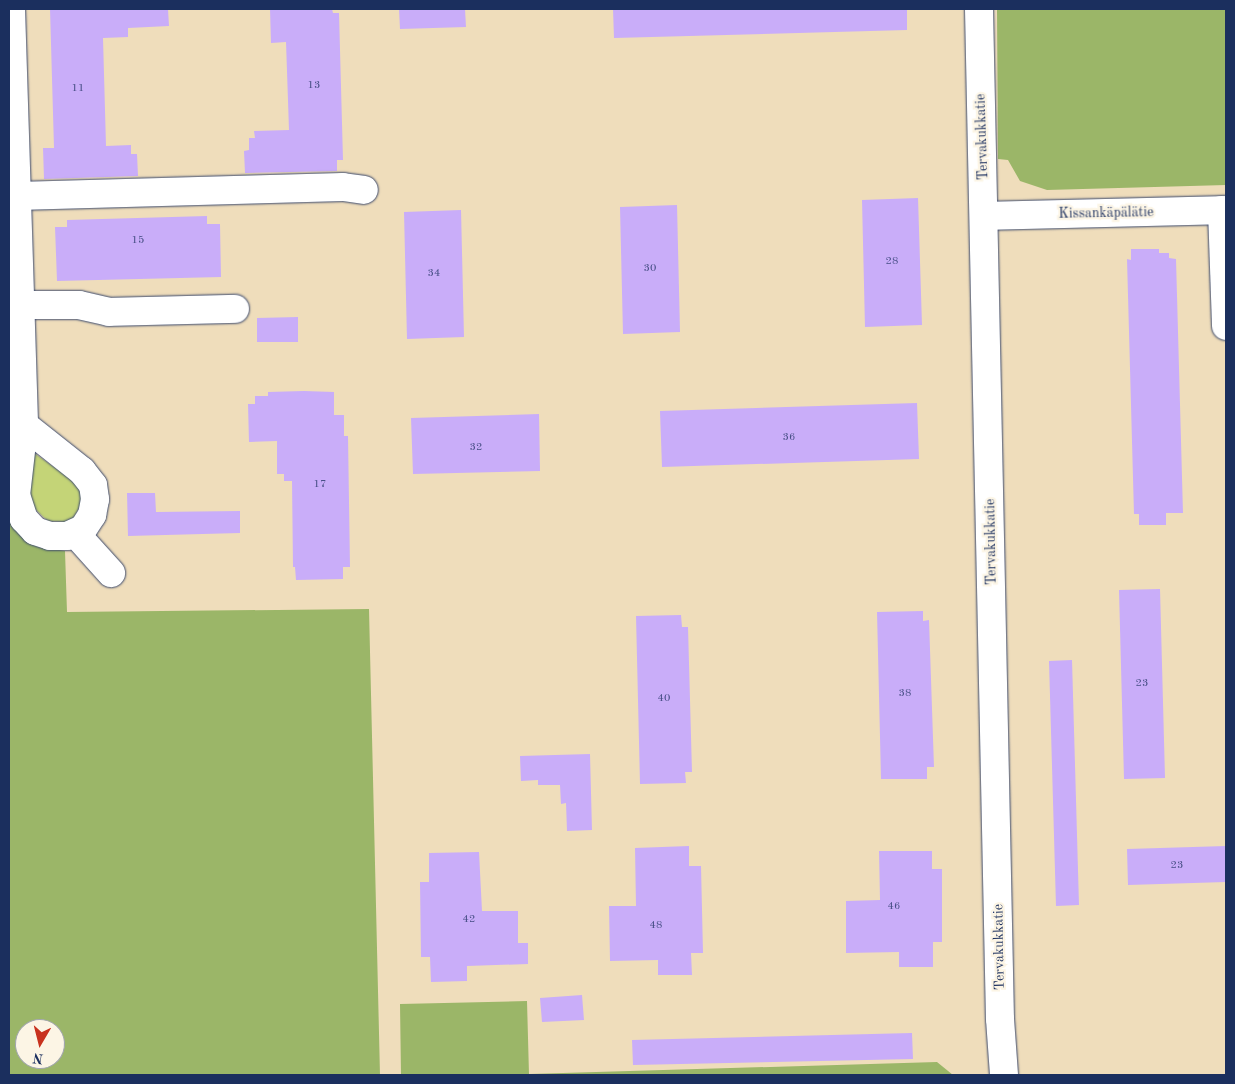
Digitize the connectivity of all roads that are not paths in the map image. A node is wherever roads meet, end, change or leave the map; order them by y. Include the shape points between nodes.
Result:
1 (11, 9) edge
2 (979, 9) edge
3 (11, 77) edge
4 (364, 190) dead end
5 (17, 196) junction
6 (1224, 210) edge
7 (985, 216) junction
8 (20, 305) junction
9 (235, 309) dead end
10 (1226, 326) edge
11 (24, 425) junction
12 (75, 533) junction
13 (111, 573) dead end
14 (1004, 1075) edge

1 - 3 street
2 - 7 street, Tervakukkatie
3 - 5 street
4 - 5 street via 343,187
5 - 8 street
6 - 7 street, Kissankäpälätie
6 - 10 street
7 - 14 street, Tervakukkatie via 1000,1019
8 - 9 street via 79,305 109,312
8 - 11 street
11 - 12 street via 82,471 92,485 95,499 92,515 83,529
11 - 12 street via 16,495 24,520 36,531 50,536
12 - 13 street

